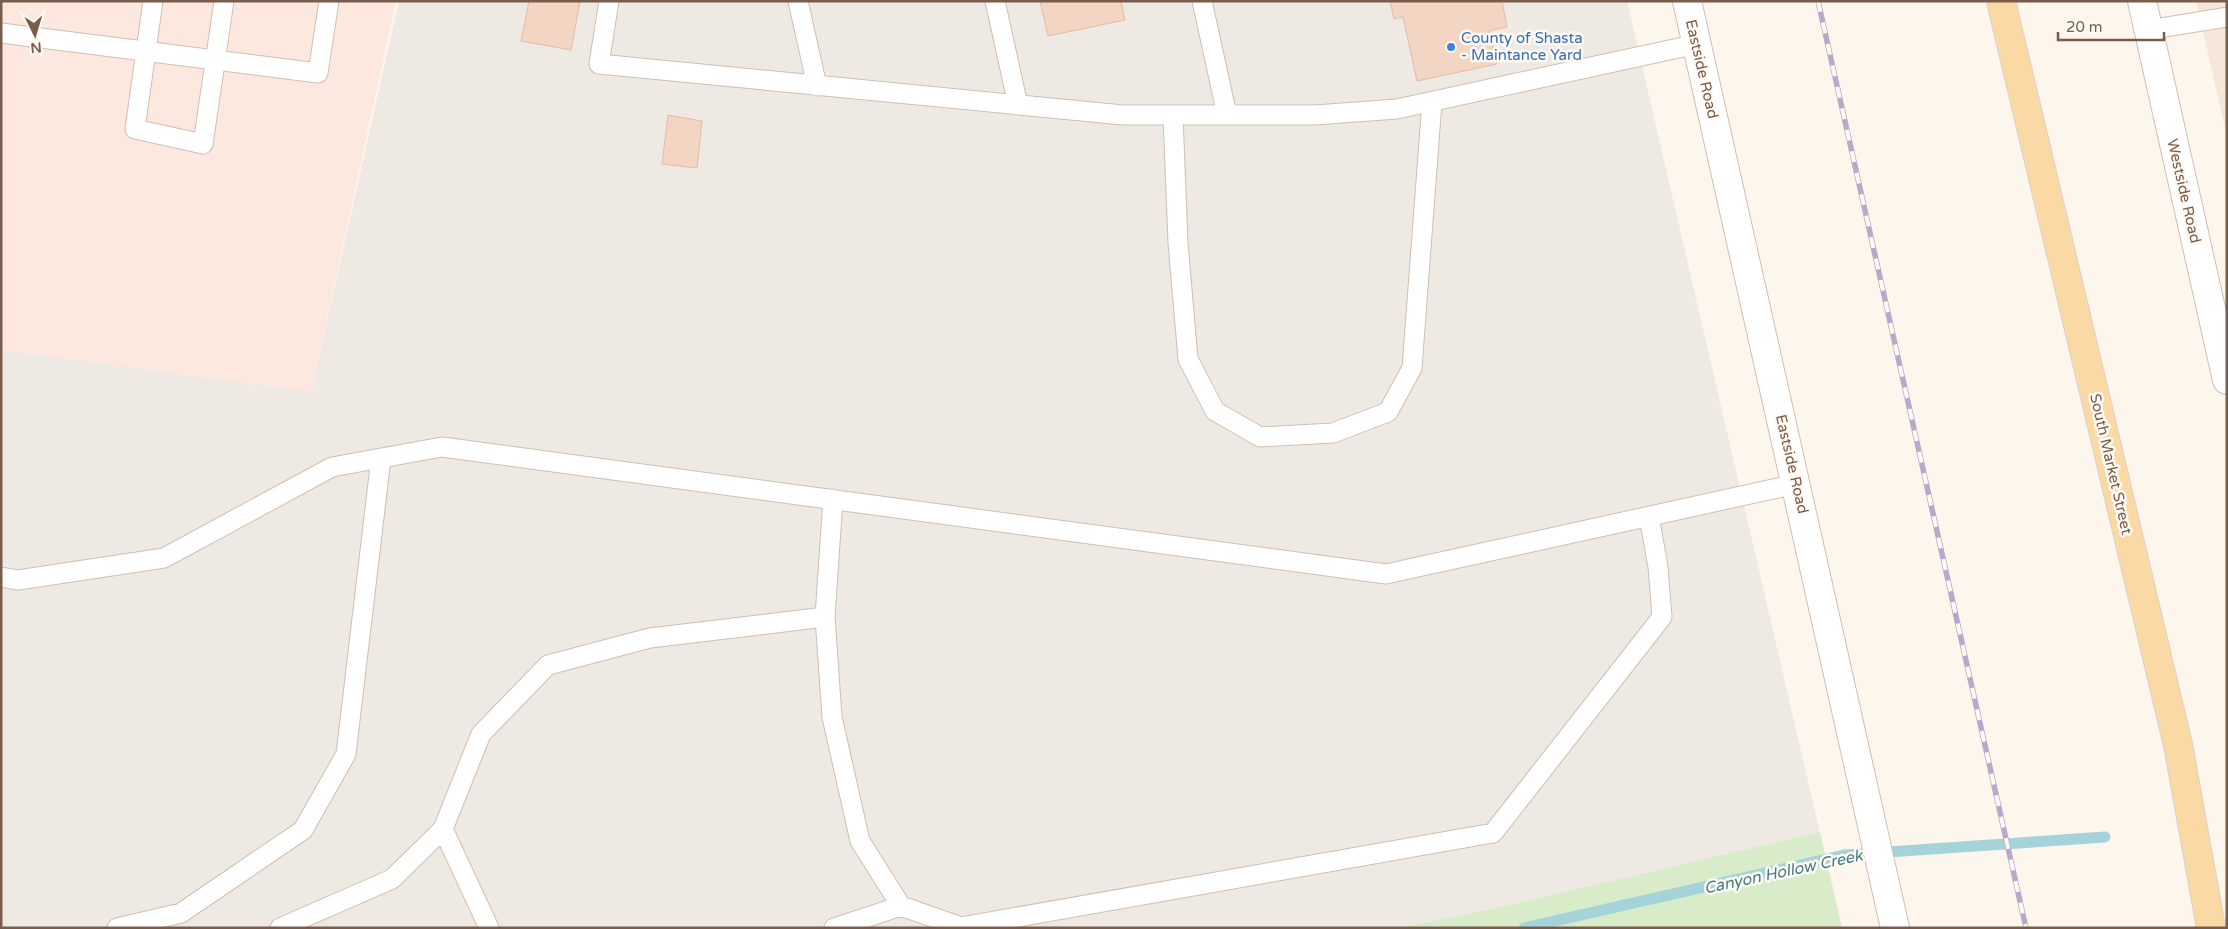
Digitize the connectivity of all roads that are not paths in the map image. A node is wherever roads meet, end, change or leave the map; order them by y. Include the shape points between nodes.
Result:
1 (153, 1) edge
2 (224, 1) edge
3 (329, 1) edge
4 (609, 1) edge
5 (798, 1) edge
6 (995, 1) edge
7 (1202, 1) edge
8 (1687, 1) edge
9 (2001, 1) edge
10 (2142, 1) edge
11 (2227, 17) edge
12 (2148, 30) junction
13 (1, 33) edge
14 (1697, 44) junction
15 (146, 53) junction
16 (215, 61) junction
17 (817, 86) junction
18 (1432, 102) junction
19 (1018, 105) junction
20 (1173, 115) junction
21 (1227, 115) junction
22 (2227, 380) edge
23 (381, 458) junction
24 (1796, 484) junction
25 (833, 500) junction
26 (1648, 516) junction
27 (1, 577) edge
28 (825, 617) junction
29 (444, 829) junction
30 (901, 906) junction
31 (117, 928) edge
32 (280, 928) edge
33 (490, 928) edge
34 (834, 928) edge
35 (1895, 928) edge
36 (2211, 928) edge

1 - 15 lane
2 - 16 lane
3 - 16 lane via 318,74
4 - 17 lane via 599,64
5 - 17 lane
6 - 19 lane
7 - 21 lane
8 - 14 street, Eastside Road
9 - 36 main road, South Market Street via 2178,745
10 - 12 street, Westside Road
11 - 12 lane
12 - 22 street, Westside Road
13 - 15 lane
14 - 18 lane
14 - 24 street, Eastside Road
15 - 16 lane
15 - 16 lane via 135,129 203,144
17 - 19 lane
18 - 20 lane via 1412,368 1388,412 1333,433 1260,436 1215,411 1188,359 1178,243
18 - 21 lane via 1398,109 1315,115
19 - 20 lane via 1123,115
20 - 21 lane
23 - 25 lane via 442,447
23 - 27 lane via 332,467 164,558 18,580
23 - 31 lane via 346,754 303,830 181,913
24 - 26 lane
24 - 35 street, Eastside Road
25 - 26 lane via 1386,574
25 - 28 lane
26 - 30 lane via 1658,567 1662,617 1493,833 961,926
28 - 29 lane via 650,638 548,665 482,734
28 - 30 lane via 832,717 860,841
29 - 32 lane via 392,879
29 - 33 lane
30 - 34 lane

